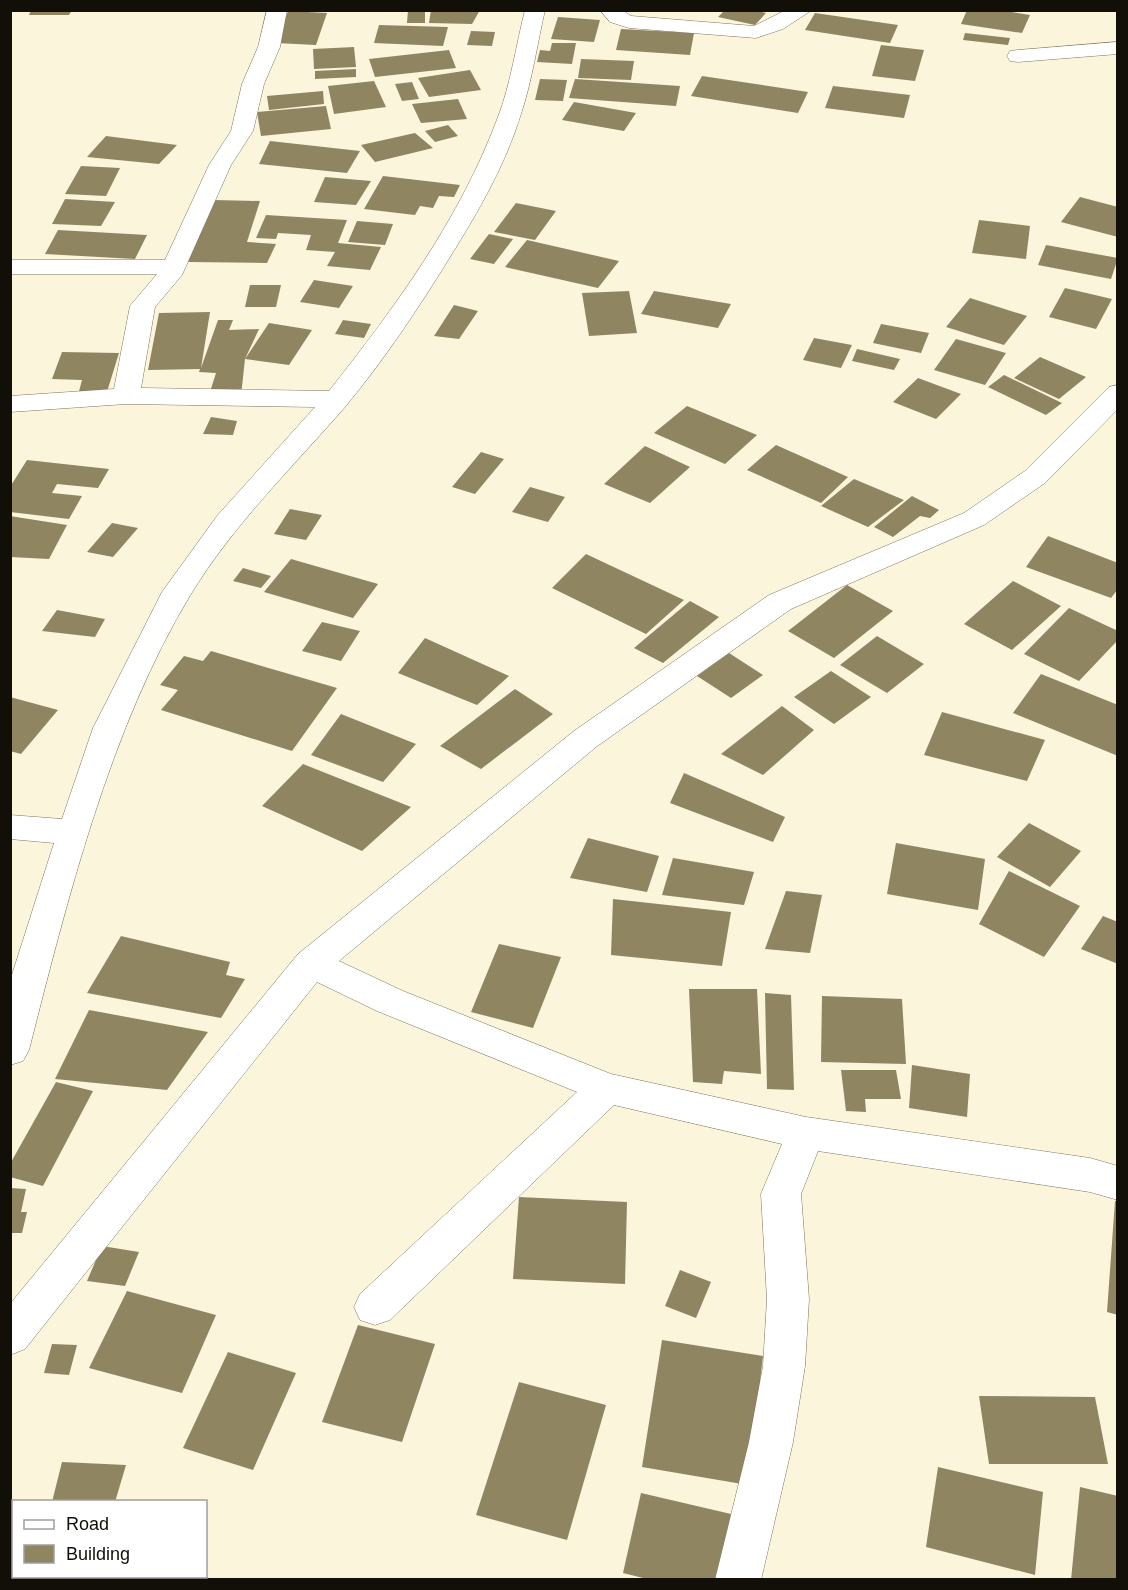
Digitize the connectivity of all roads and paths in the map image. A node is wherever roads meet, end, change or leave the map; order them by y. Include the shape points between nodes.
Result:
1 (277, 10) edge
2 (535, 10) edge
3 (610, 10) edge
4 (802, 10) edge
5 (1118, 48) edge
6 (1018, 56) dead end
7 (10, 267) edge
8 (173, 267) junction
9 (1118, 393) edge
10 (126, 396) junction
11 (336, 399) junction
12 (10, 404) edge
13 (10, 827) edge
14 (74, 832) junction
15 (311, 964) junction
16 (10, 1050) edge
17 (608, 1088) junction
18 (806, 1133) junction
19 (1118, 1183) edge
20 (375, 1307) dead end
21 (10, 1336) edge
22 (738, 1580) edge

1 - 8 street via 242,131 220,165
2 - 11 street via 510,115 476,196 404,312
3 - 4 street via 617,18 629,22 756,32 776,26
5 - 6 street
7 - 8 street
8 - 10 street via 143,306
9 - 15 street via 1035,477 974,519 780,602 585,739
10 - 11 street
10 - 12 street
11 - 14 street via 227,522 177,592 109,728
13 - 14 street
14 - 16 street
15 - 17 street via 390,1001
15 - 21 street
17 - 18 street
17 - 20 street
18 - 19 street via 1090,1175
18 - 22 street via 781,1194 788,1299 784,1366 771,1442

